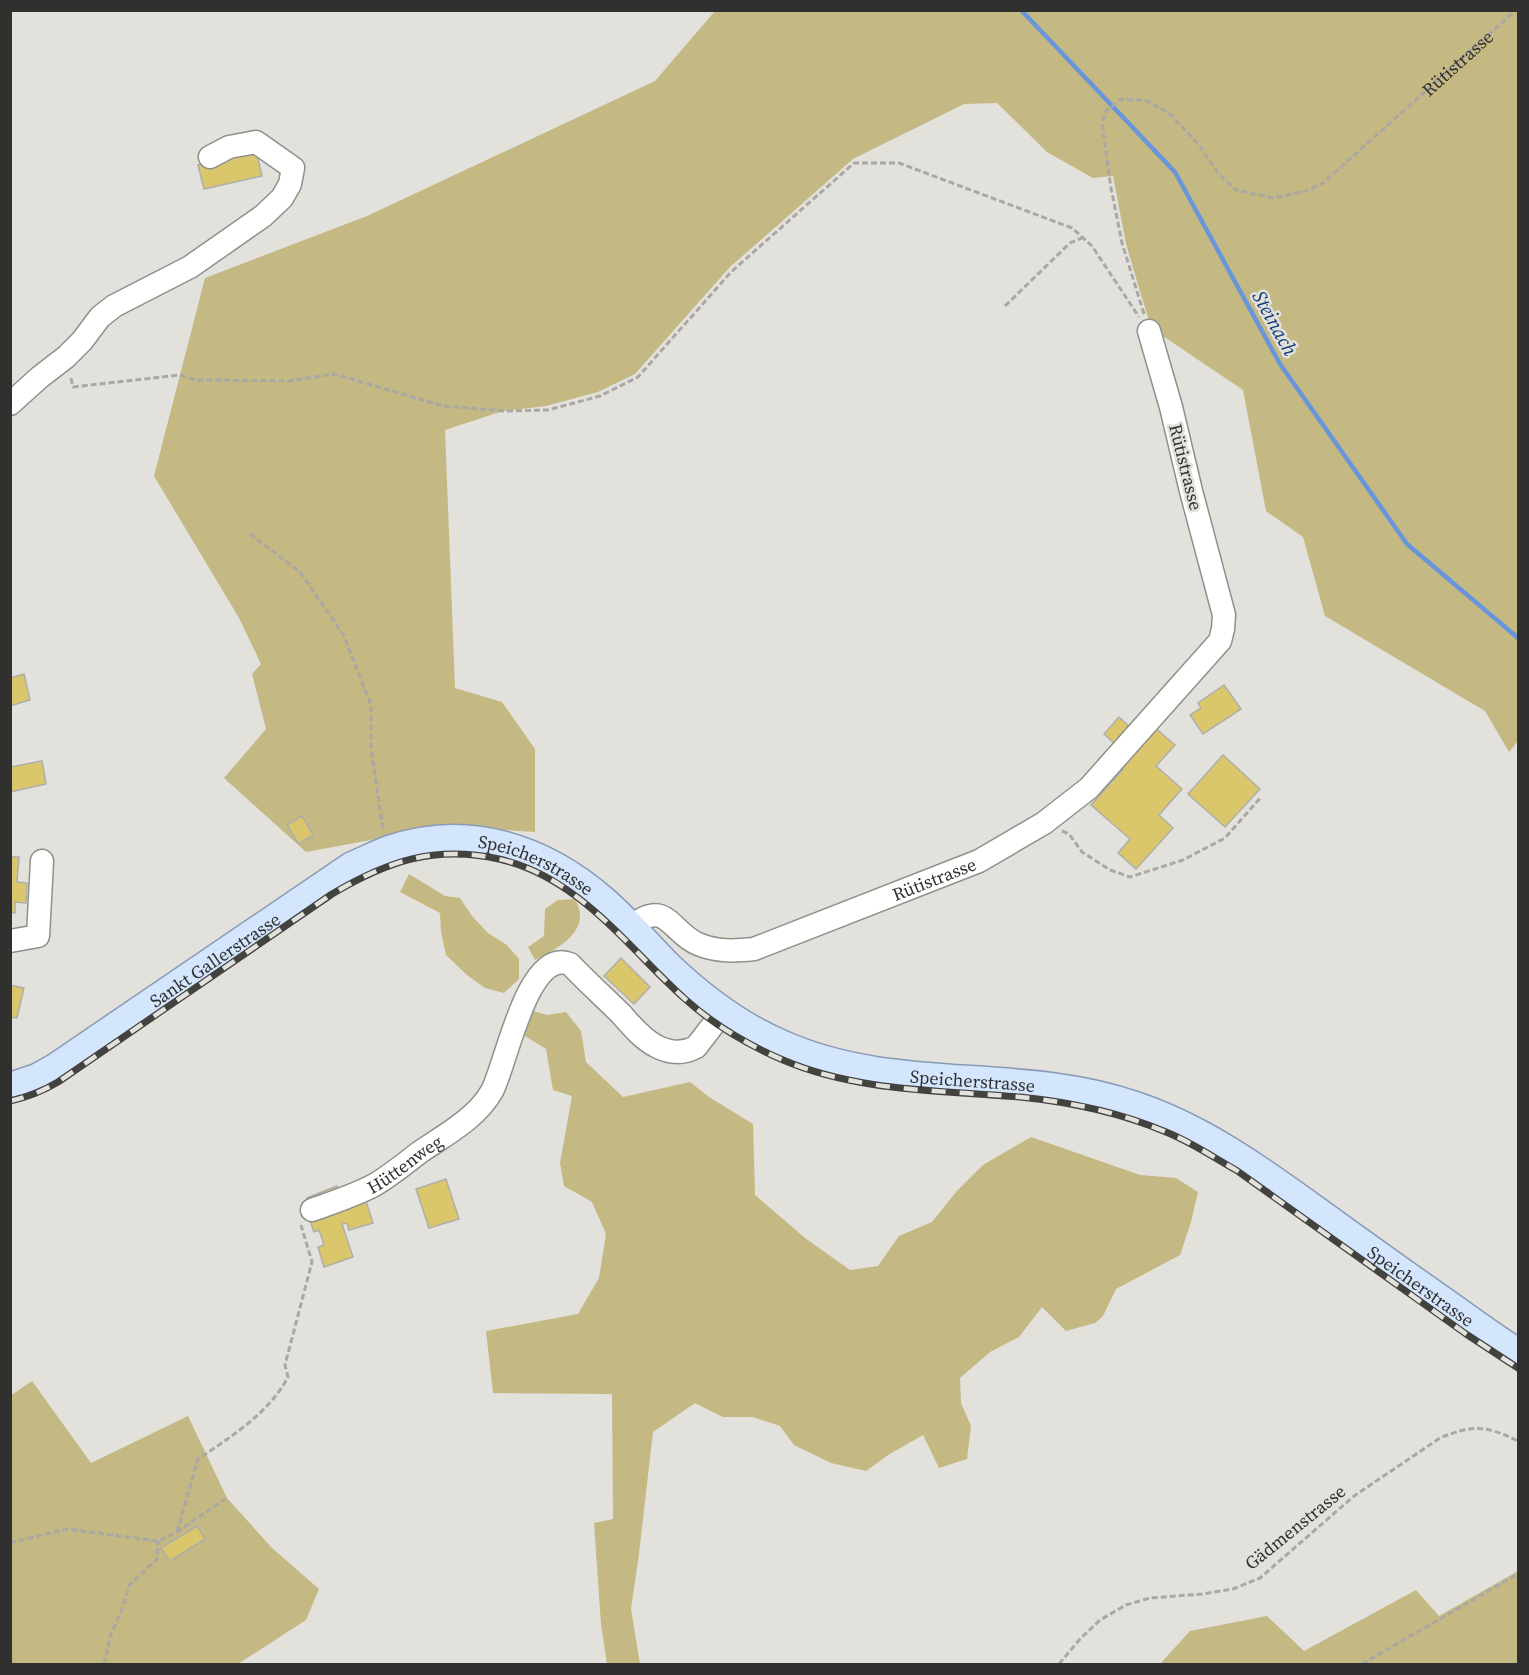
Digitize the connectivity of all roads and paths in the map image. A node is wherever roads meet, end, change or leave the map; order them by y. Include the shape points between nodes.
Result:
1 (1516, 10) edge
2 (210, 157) dead end
3 (1082, 238) junction
4 (1005, 306) dead end
5 (1149, 331) junction
6 (66, 357) junction
7 (10, 404) edge
8 (250, 534) dead end
9 (1261, 797) dead end
10 (1044, 823) junction
11 (383, 830) dead end
12 (423, 842) joint
13 (42, 861) dead end
14 (631, 927) junction
15 (10, 941) edge
16 (723, 1012) junction
17 (10, 1087) edge
18 (312, 1210) joint
19 (1518, 1353) edge
20 (1518, 1441) edge
21 (225, 1499) dead end
22 (177, 1532) junction
23 (158, 1541) junction
24 (10, 1543) edge
25 (1518, 1574) edge
26 (104, 1665) edge
27 (1059, 1665) edge
28 (1362, 1665) edge

1 - 5 path, Rütistrasse via 1323,183 1306,191 1274,198 1236,190 1171,115 1148,101 1121,99 1106,111 1102,123 1111,188 1122,243
2 - 6 street via 229,147 256,142 293,168 290,184 263,216 212,253 114,306
3 - 4 path via 1070,243
3 - 5 path via 1092,246
3 - 6 path via 1072,228 899,162 854,163 731,272 638,377 600,396 548,410 443,406 334,374 290,381 196,380 180,375 73,387
5 - 10 street, Rütistrasse via 1224,615 1224,629 1220,641 1089,788
6 - 7 street
8 - 11 path via 300,572 344,636 371,705 371,748
9 - 10 path via 1225,838 1183,860 1130,877 1110,870 1082,852 1069,834
10 - 14 street, Rütistrasse via 979,861 754,948 729,952 711,949 695,943 665,918 650,914
12 - 14 main road, Speicherstrasse via 478,840 545,860 585,884
12 - 17 main road, Sankt Gallerstrasse via 352,866 55,1068
13 - 15 street via 38,936
14 - 16 main road, Speicherstrasse
16 - 18 street, Hüttenweg via 696,1047 678,1052 664,1050 638,1033 570,964 555,963 544,971 520,1009 497,1081 483,1105 374,1185
16 - 19 main road, Speicherstrasse via 782,1045 838,1065 896,1075 1072,1090 1104,1096 1175,1121 1244,1160
18 - 22 path via 299,1218 312,1262 285,1365 288,1377 280,1392 237,1433 198,1459
20 - 27 path, Gädmenstrasse via 1486,1429 1456,1431 1440,1438 1354,1496 1260,1578 1233,1589 1150,1598 1126,1605 1100,1620
21 - 22 path
22 - 23 path
23 - 24 path via 67,1528
23 - 26 path via 157,1559 130,1584
25 - 28 path

